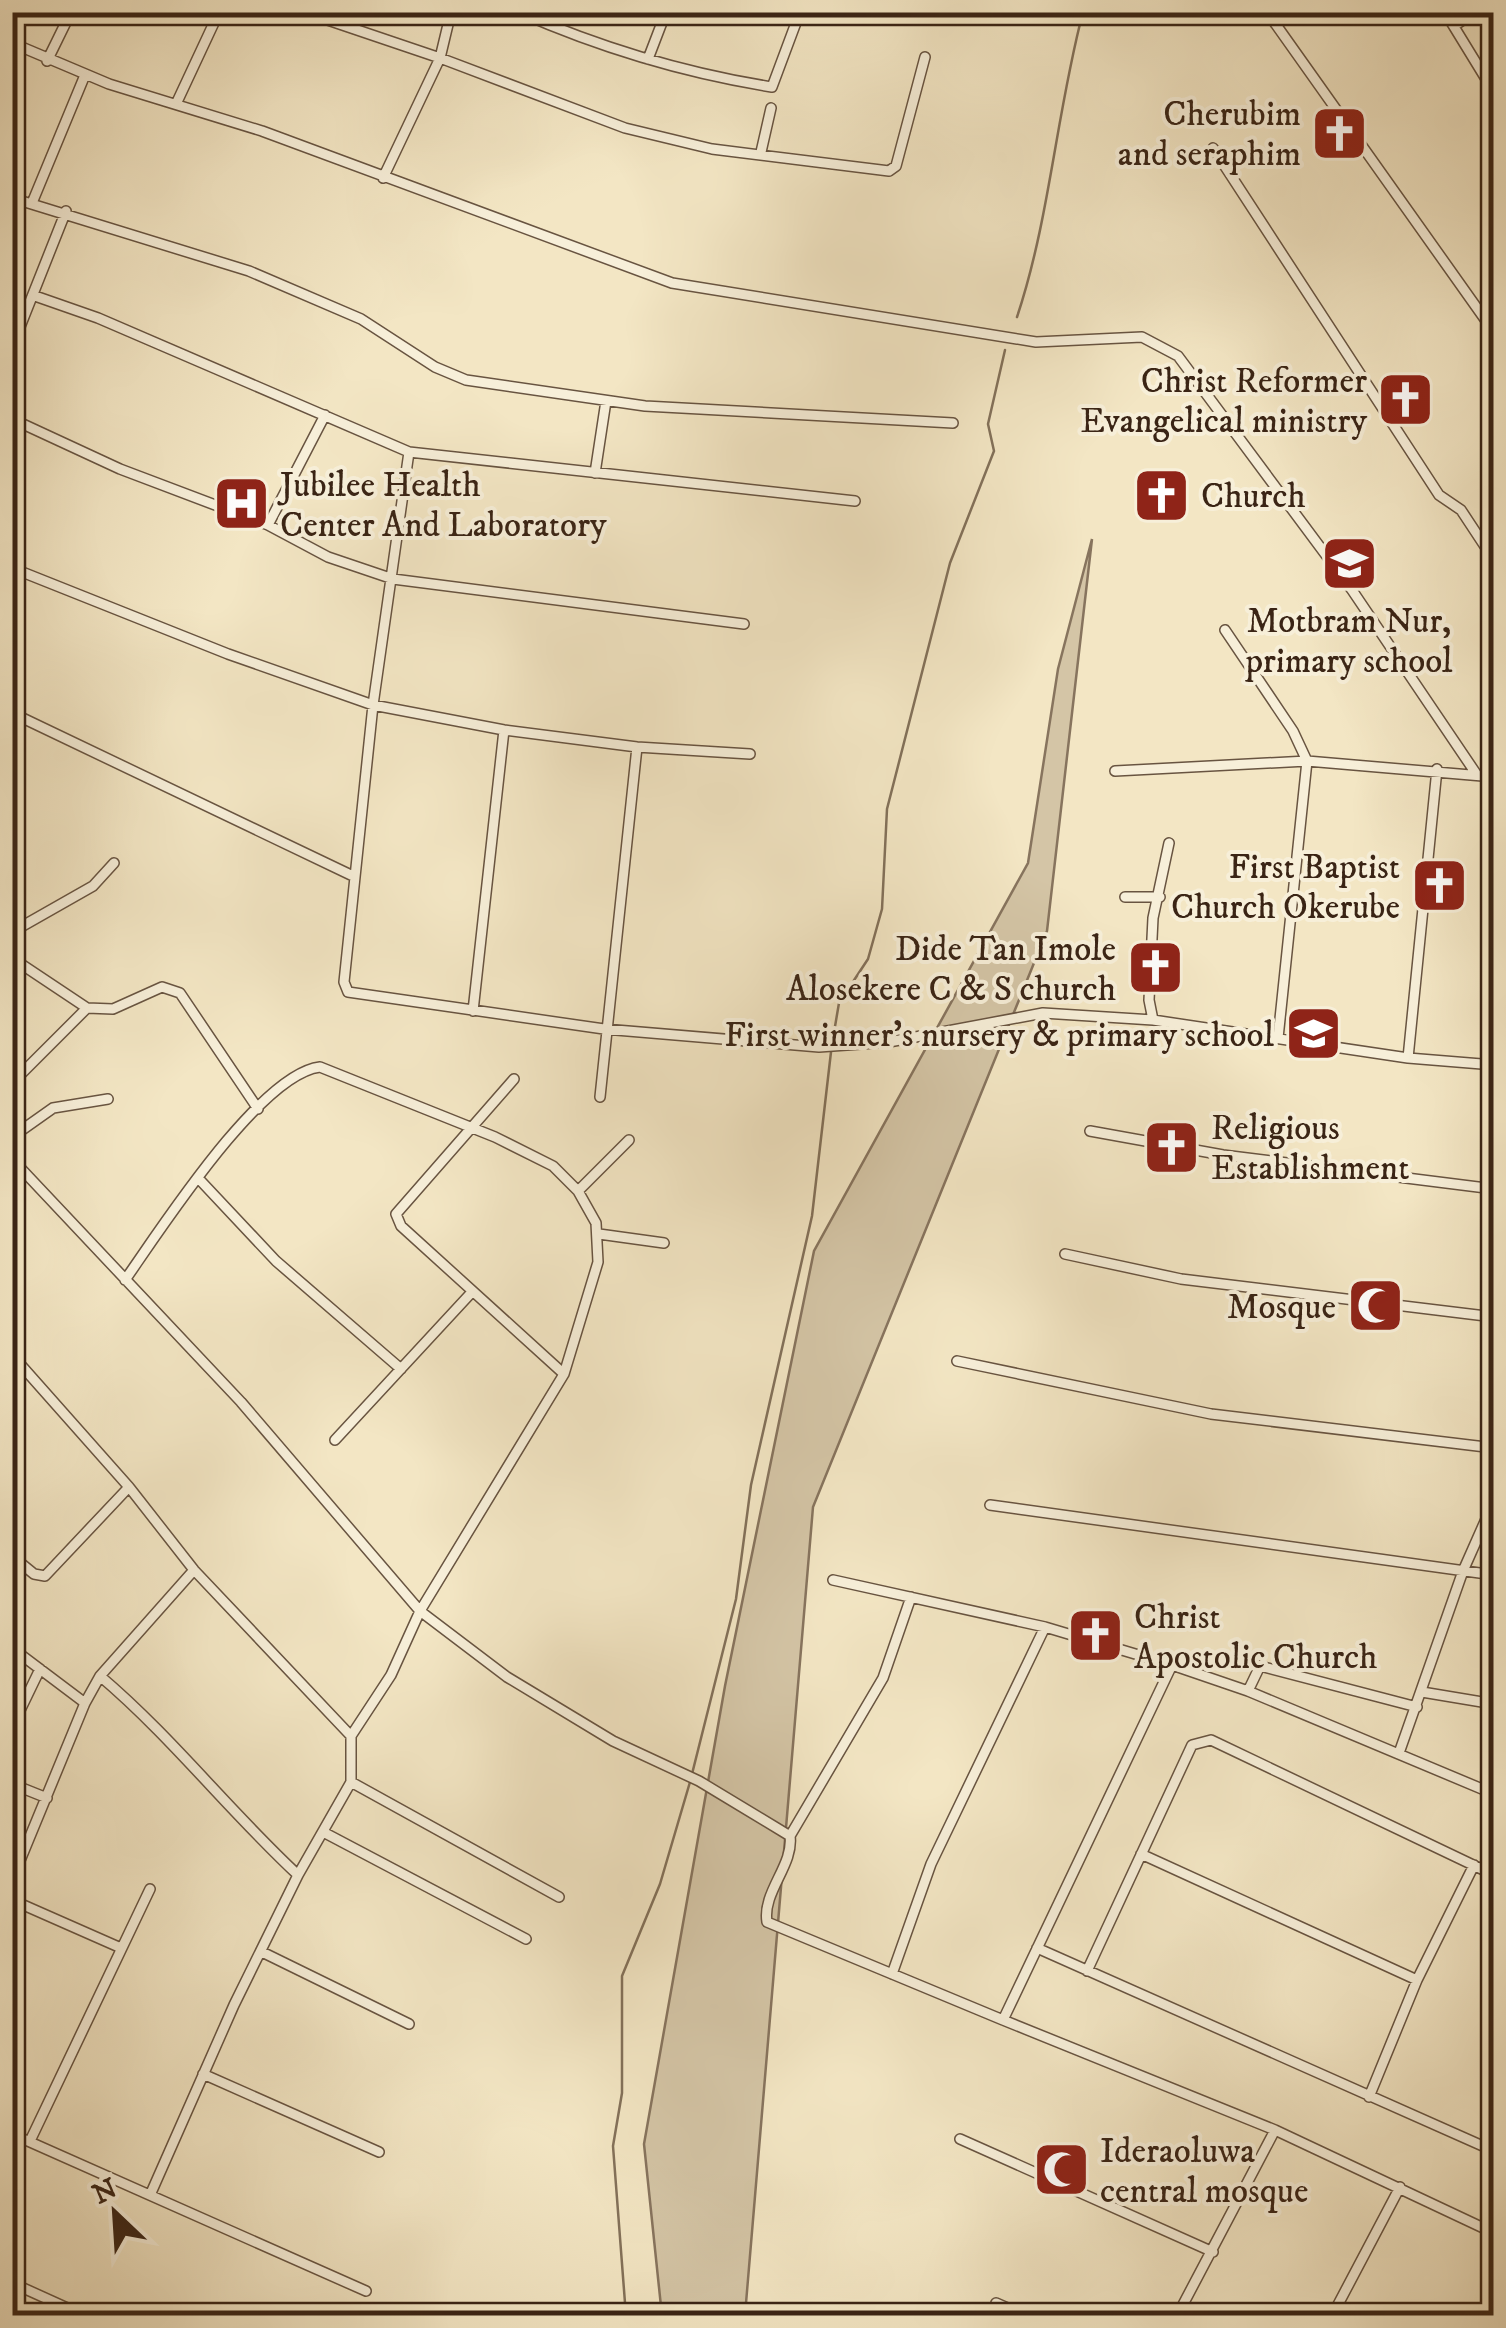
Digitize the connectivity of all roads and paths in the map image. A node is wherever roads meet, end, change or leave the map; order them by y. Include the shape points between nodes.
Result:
1 (71, 12) edge
2 (219, 12) edge
3 (304, 12) edge
4 (451, 12) edge
5 (666, 12) edge
6 (800, 12) edge
7 (1268, 12) edge
8 (1446, 12) edge
9 (1474, 12) edge
10 (524, 13) edge
11 (1454, 26) junction
12 (12, 44) edge
13 (925, 57) dead end
14 (440, 58) junction
15 (648, 58) junction
16 (46, 61) junction
17 (85, 75) junction
18 (1494, 92) edge
19 (177, 102) junction
20 (771, 108) dead end
21 (1213, 148) dead end
22 (761, 152) junction
23 (383, 178) junction
24 (12, 198) edge
25 (32, 203) junction
26 (66, 211) junction
27 (36, 296) junction
28 (1494, 332) edge
29 (12, 347) edge
30 (606, 401) junction
31 (325, 414) junction
32 (12, 419) edge
33 (952, 424) dead end
34 (409, 452) junction
35 (595, 474) junction
36 (855, 502) dead end
37 (268, 526) junction
38 (1494, 560) edge
39 (12, 568) edge
40 (392, 579) junction
41 (744, 624) dead end
42 (1225, 630) dead end
43 (372, 705) junction
44 (12, 713) edge
45 (504, 730) junction
46 (637, 747) junction
47 (750, 754) dead end
48 (1307, 761) junction
49 (1437, 769) junction
50 (1115, 770) dead end
51 (1478, 775) junction
52 (1494, 777) edge
53 (1170, 843) dead end
54 (114, 864) dead end
55 (353, 876) junction
56 (1125, 897) dead end
57 (1160, 897) junction
58 (12, 932) edge
59 (12, 958) edge
60 (87, 1008) junction
61 (473, 1011) junction
62 (1153, 1020) junction
63 (604, 1029) junction
64 (1278, 1038) junction
65 (1408, 1058) junction
66 (1494, 1065) edge
67 (514, 1080) dead end
68 (12, 1083) edge
69 (600, 1096) dead end
70 (108, 1100) dead end
71 (258, 1109) junction
72 (468, 1127) junction
73 (1090, 1130) dead end
74 (12, 1137) edge
75 (629, 1140) dead end
76 (12, 1159) edge
77 (198, 1178) junction
78 (1494, 1189) edge
79 (578, 1191) junction
80 (599, 1234) junction
81 (664, 1243) dead end
82 (1065, 1254) dead end
83 (125, 1280) junction
84 (472, 1292) junction
85 (1494, 1317) edge
86 (12, 1356) edge
87 (957, 1361) dead end
88 (401, 1370) junction
89 (564, 1374) junction
90 (336, 1440) dead end
91 (1494, 1448) edge
92 (129, 1487) junction
93 (1494, 1502) edge
94 (990, 1505) dead end
95 (12, 1556) edge
96 (194, 1570) junction
97 (1462, 1571) junction
98 (1494, 1575) edge
99 (832, 1580) dead end
100 (912, 1597) junction
101 (420, 1611) junction
102 (1045, 1626) junction
103 (12, 1648) edge
104 (1172, 1665) junction
105 (40, 1670) junction
106 (100, 1676) junction
107 (1248, 1691) junction
108 (1422, 1692) junction
109 (84, 1703) junction
110 (1494, 1704) edge
111 (1417, 1707) junction
112 (12, 1727) edge
113 (351, 1736) junction
114 (1398, 1753) junction
115 (352, 1782) junction
116 (12, 1784) edge
117 (1494, 1794) edge
118 (47, 1798) junction
119 (326, 1832) junction
120 (790, 1836) junction
121 (12, 1847) edge
122 (25, 1854) junction
123 (1141, 1854) junction
124 (1474, 1865) junction
125 (1494, 1874) edge
126 (298, 1875) junction
127 (12, 1880) edge
128 (150, 1889) dead end
129 (559, 1897) dead end
130 (12, 1900) edge
131 (526, 1939) dead end
132 (121, 1948) junction
133 (1036, 1948) junction
134 (262, 1952) junction
135 (1086, 1971) junction
136 (892, 1974) junction
137 (1417, 1980) junction
138 (1003, 2020) junction
139 (409, 2024) dead end
140 (202, 2074) junction
141 (1369, 2097) junction
142 (1276, 2130) junction
143 (1494, 2130) edge
144 (12, 2134) edge
145 (960, 2140) dead end
146 (30, 2141) junction
147 (1490, 2149) edge
148 (379, 2152) dead end
149 (1400, 2187) junction
150 (151, 2193) junction
151 (1494, 2233) edge
152 (1213, 2252) junction
153 (12, 2283) edge
154 (366, 2291) dead end
155 (1494, 2292) edge
156 (996, 2303) dead end
157 (62, 2310) edge
158 (85, 2316) edge
159 (1026, 2316) edge
160 (1177, 2316) edge
161 (1332, 2316) edge
162 (1482, 2316) edge

1 - 16 street
2 - 19 street
3 - 14 street
4 - 14 street
5 - 15 street
6 - 15 street via 772,87
7 - 28 street
8 - 11 street
9 - 11 street
10 - 15 street via 592,44
11 - 18 street
12 - 16 street
13 - 22 street via 896,166 889,171
14 - 22 street via 625,128 712,149
14 - 23 street
16 - 17 street
17 - 19 street
17 - 25 street
19 - 23 street
20 - 22 street
21 - 38 street via 1440,495 1460,510
23 - 51 street via 672,284 1036,342 1142,336 1160,344 1178,356 1294,510
24 - 25 street
25 - 26 street
26 - 27 street via 39,270
26 - 30 street via 266,278 361,319 435,368 466,380
27 - 29 street
27 - 31 street
30 - 33 street
30 - 35 street
31 - 34 street
31 - 37 street
32 - 37 street
34 - 35 street
34 - 40 street
35 - 36 street
37 - 40 street
39 - 43 street
40 - 41 street
40 - 43 street
42 - 48 street
43 - 45 street
43 - 55 street
44 - 55 street
45 - 46 street
45 - 61 street
46 - 47 street
46 - 63 street
48 - 49 street
48 - 50 street
48 - 64 street
49 - 51 street
49 - 65 street
51 - 52 street
53 - 57 street
54 - 58 street via 93,886
55 - 61 street via 344,989
56 - 57 street
57 - 62 street via 1153,918
59 - 60 street
60 - 68 street
60 - 71 street via 113,1009 152,989 172,988
61 - 63 street
62 - 63 street via 1044,1012 889,1042 819,1047
62 - 64 street
63 - 69 street
64 - 65 street
65 - 66 street
67 - 72 street
70 - 74 street via 54,1108
71 - 72 street via 292,1076 320,1067
71 - 77 street
72 - 79 street via 553,1166
72 - 84 street via 396,1214
73 - 78 street via 1223,1155
75 - 79 street
76 - 83 street
77 - 83 street
77 - 88 street via 276,1261
79 - 80 street
80 - 81 street
80 - 89 street via 592,1292
82 - 85 street via 1181,1279
83 - 101 street via 241,1402
84 - 88 street
84 - 89 street
86 - 92 street
87 - 91 street via 1211,1414
88 - 90 street
89 - 101 street
92 - 95 street via 45,1576
92 - 96 street
93 - 97 street
94 - 97 street
96 - 106 street
96 - 113 street
97 - 98 street
97 - 108 street
99 - 100 street
100 - 102 street
100 - 120 street via 884,1678
101 - 113 street via 391,1675
101 - 120 street via 507,1677
102 - 104 street
102 - 136 street via 930,1864
103 - 105 street
104 - 107 street
104 - 133 street
105 - 109 street
105 - 112 street
106 - 109 street
106 - 126 street via 158,1725 239,1820
107 - 111 street via 1260,1666
107 - 114 street
108 - 110 street
108 - 111 street
109 - 118 street
111 - 114 street
113 - 115 street
114 - 117 street
115 - 119 street
115 - 129 street
116 - 118 street
118 - 122 street
119 - 126 street
119 - 131 street
120 - 136 street via 767,1922
121 - 122 street
122 - 127 street
123 - 124 street via 1192,1745 1211,1740
123 - 135 street
123 - 137 street
124 - 125 street
124 - 137 street
126 - 134 street
128 - 132 street
130 - 132 street
132 - 146 street
133 - 135 street
133 - 138 street
134 - 139 street
134 - 140 street
135 - 141 street
136 - 138 street
137 - 141 street
138 - 142 street
140 - 148 street
140 - 150 street
141 - 147 street
142 - 149 street
142 - 152 street
143 - 147 street
144 - 146 street
145 - 152 street
146 - 150 street
149 - 151 street
149 - 161 street
150 - 154 street
152 - 160 street
153 - 157 street
155 - 162 street
156 - 159 street
157 - 158 street

